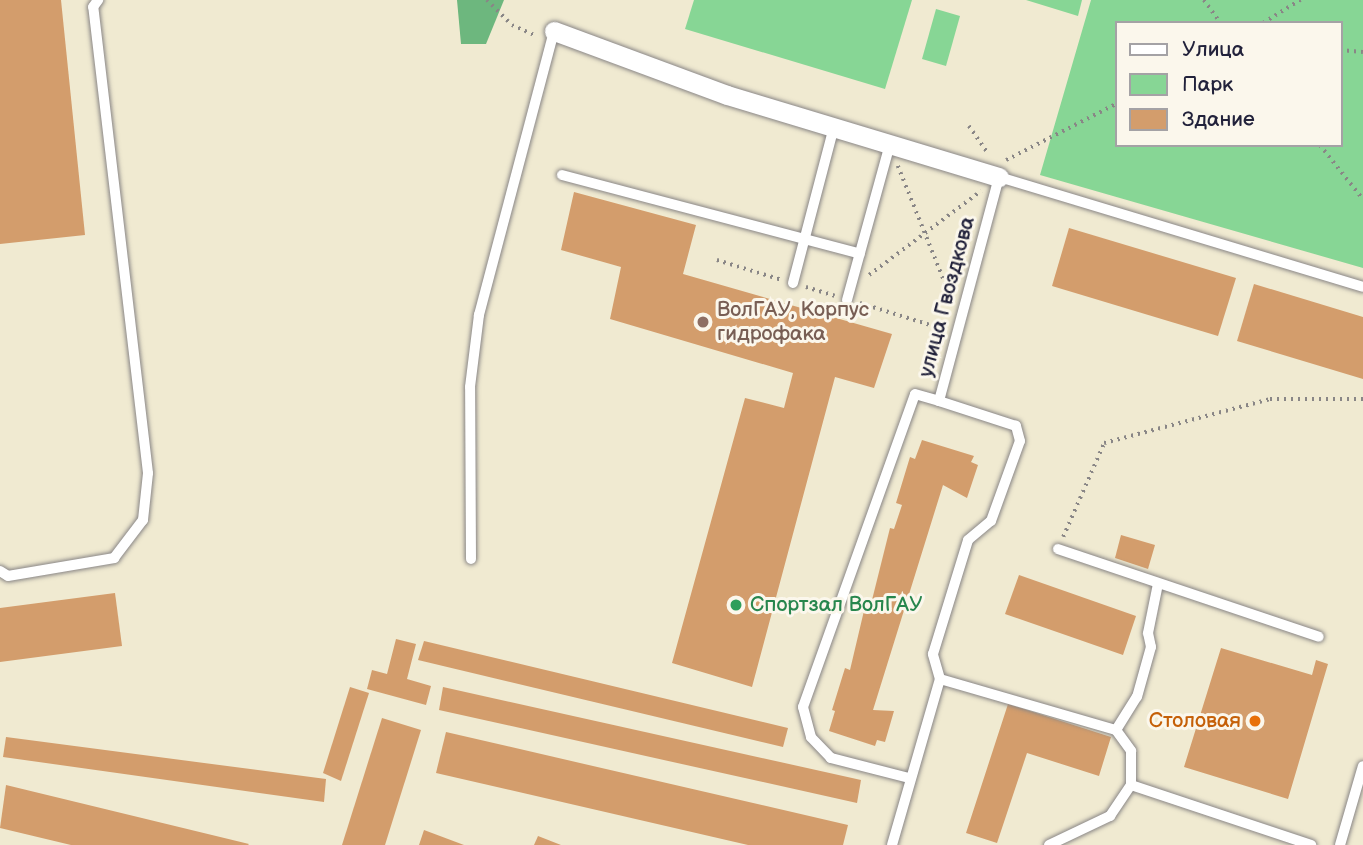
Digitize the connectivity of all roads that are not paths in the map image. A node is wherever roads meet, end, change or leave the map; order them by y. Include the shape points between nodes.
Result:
1 (98, 0) edge
2 (553, 37) joint
3 (834, 127) junction
4 (890, 144) junction
5 (999, 171) junction
6 (562, 176) dead end
7 (806, 239) junction
8 (860, 254) junction
9 (793, 284) dead end
10 (1363, 287) edge
11 (848, 294) road end
12 (939, 401) junction
13 (1058, 549) road end
14 (471, 559) dead end
15 (0, 571) edge
16 (1158, 584) junction
17 (1319, 637) dead end
18 (940, 679) junction
19 (1116, 730) junction
20 (1363, 766) edge
21 (909, 778) junction
22 (1361, 778) edge
23 (1131, 785) junction
24 (892, 845) edge
25 (1049, 845) edge
26 (1311, 845) edge
27 (1340, 845) edge

1 - 15 lane via 93,7 148,473 143,520 114,558 8,576
2 - 3 street
2 - 14 lane via 479,315 470,387
3 - 4 street
3 - 7 lane
4 - 5 street
4 - 8 lane
5 - 10 lane
5 - 12 lane, улица Гвоздкова
6 - 7 lane
7 - 8 lane
7 - 9 lane
8 - 11 lane
12 - 18 lane, улица Гвоздкова via 1016,426 1020,441 990,521 968,540 933,654
12 - 21 lane via 915,394 803,707 811,737 831,758
13 - 16 lane
16 - 17 lane
16 - 19 lane via 1148,633 1151,647 1137,697
18 - 19 lane
18 - 21 lane, улица Гвоздкова
19 - 23 lane via 1131,751
20 - 22 lane
21 - 24 lane, улица Гвоздкова
22 - 27 lane
23 - 25 lane via 1110,816
23 - 26 lane

